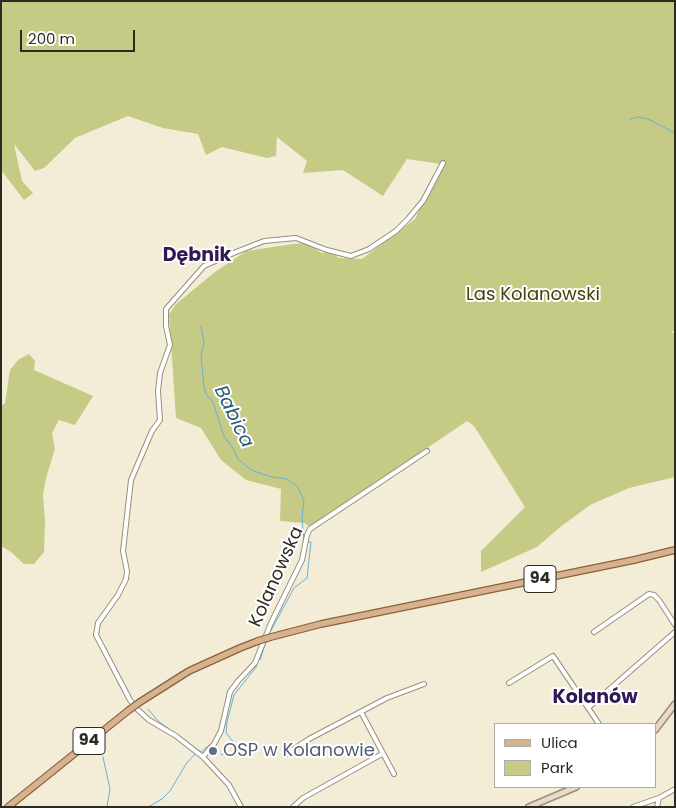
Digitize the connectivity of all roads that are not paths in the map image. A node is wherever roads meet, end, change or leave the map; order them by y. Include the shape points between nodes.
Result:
1 (443, 163) dead end
2 (427, 451) dead end
3 (675, 550) edge
4 (675, 625) edge
5 (594, 632) dead end
6 (675, 632) edge
7 (509, 683) dead end
8 (424, 684) dead end
9 (675, 704) edge
10 (588, 708) junction
11 (361, 712) junction
12 (598, 723) edge
13 (656, 729) edge
14 (382, 754) junction
15 (285, 755) dead end
16 (203, 757) junction
17 (394, 774) dead end
18 (574, 788) edge
19 (675, 788) edge
20 (659, 798) junction
21 (8, 807) edge
22 (241, 807) edge
23 (293, 807) edge
24 (530, 807) edge
25 (633, 807) edge
26 (657, 807) edge

1 - 16 street via 412,215 396,231 369,249 351,256 296,238 264,241 204,266 166,309 170,345 160,373 160,420 130,480 123,551 126,578 98,623 96,635 137,709
2 - 16 street, Kolanowska via 310,529 302,560 255,663 230,692 221,731
3 - 21 main road, 94, bridge via 320,624 258,641 170,682 129,710
4 - 5 street via 659,600 649,594
6 - 10 street
7 - 10 street via 552,656
8 - 11 street via 401,691
9 - 13 main road
10 - 12 street
11 - 14 street
11 - 15 street
14 - 17 street
14 - 23 street via 303,798
16 - 22 street via 229,785
18 - 24 main road
19 - 20 street
20 - 25 street
20 - 26 street

